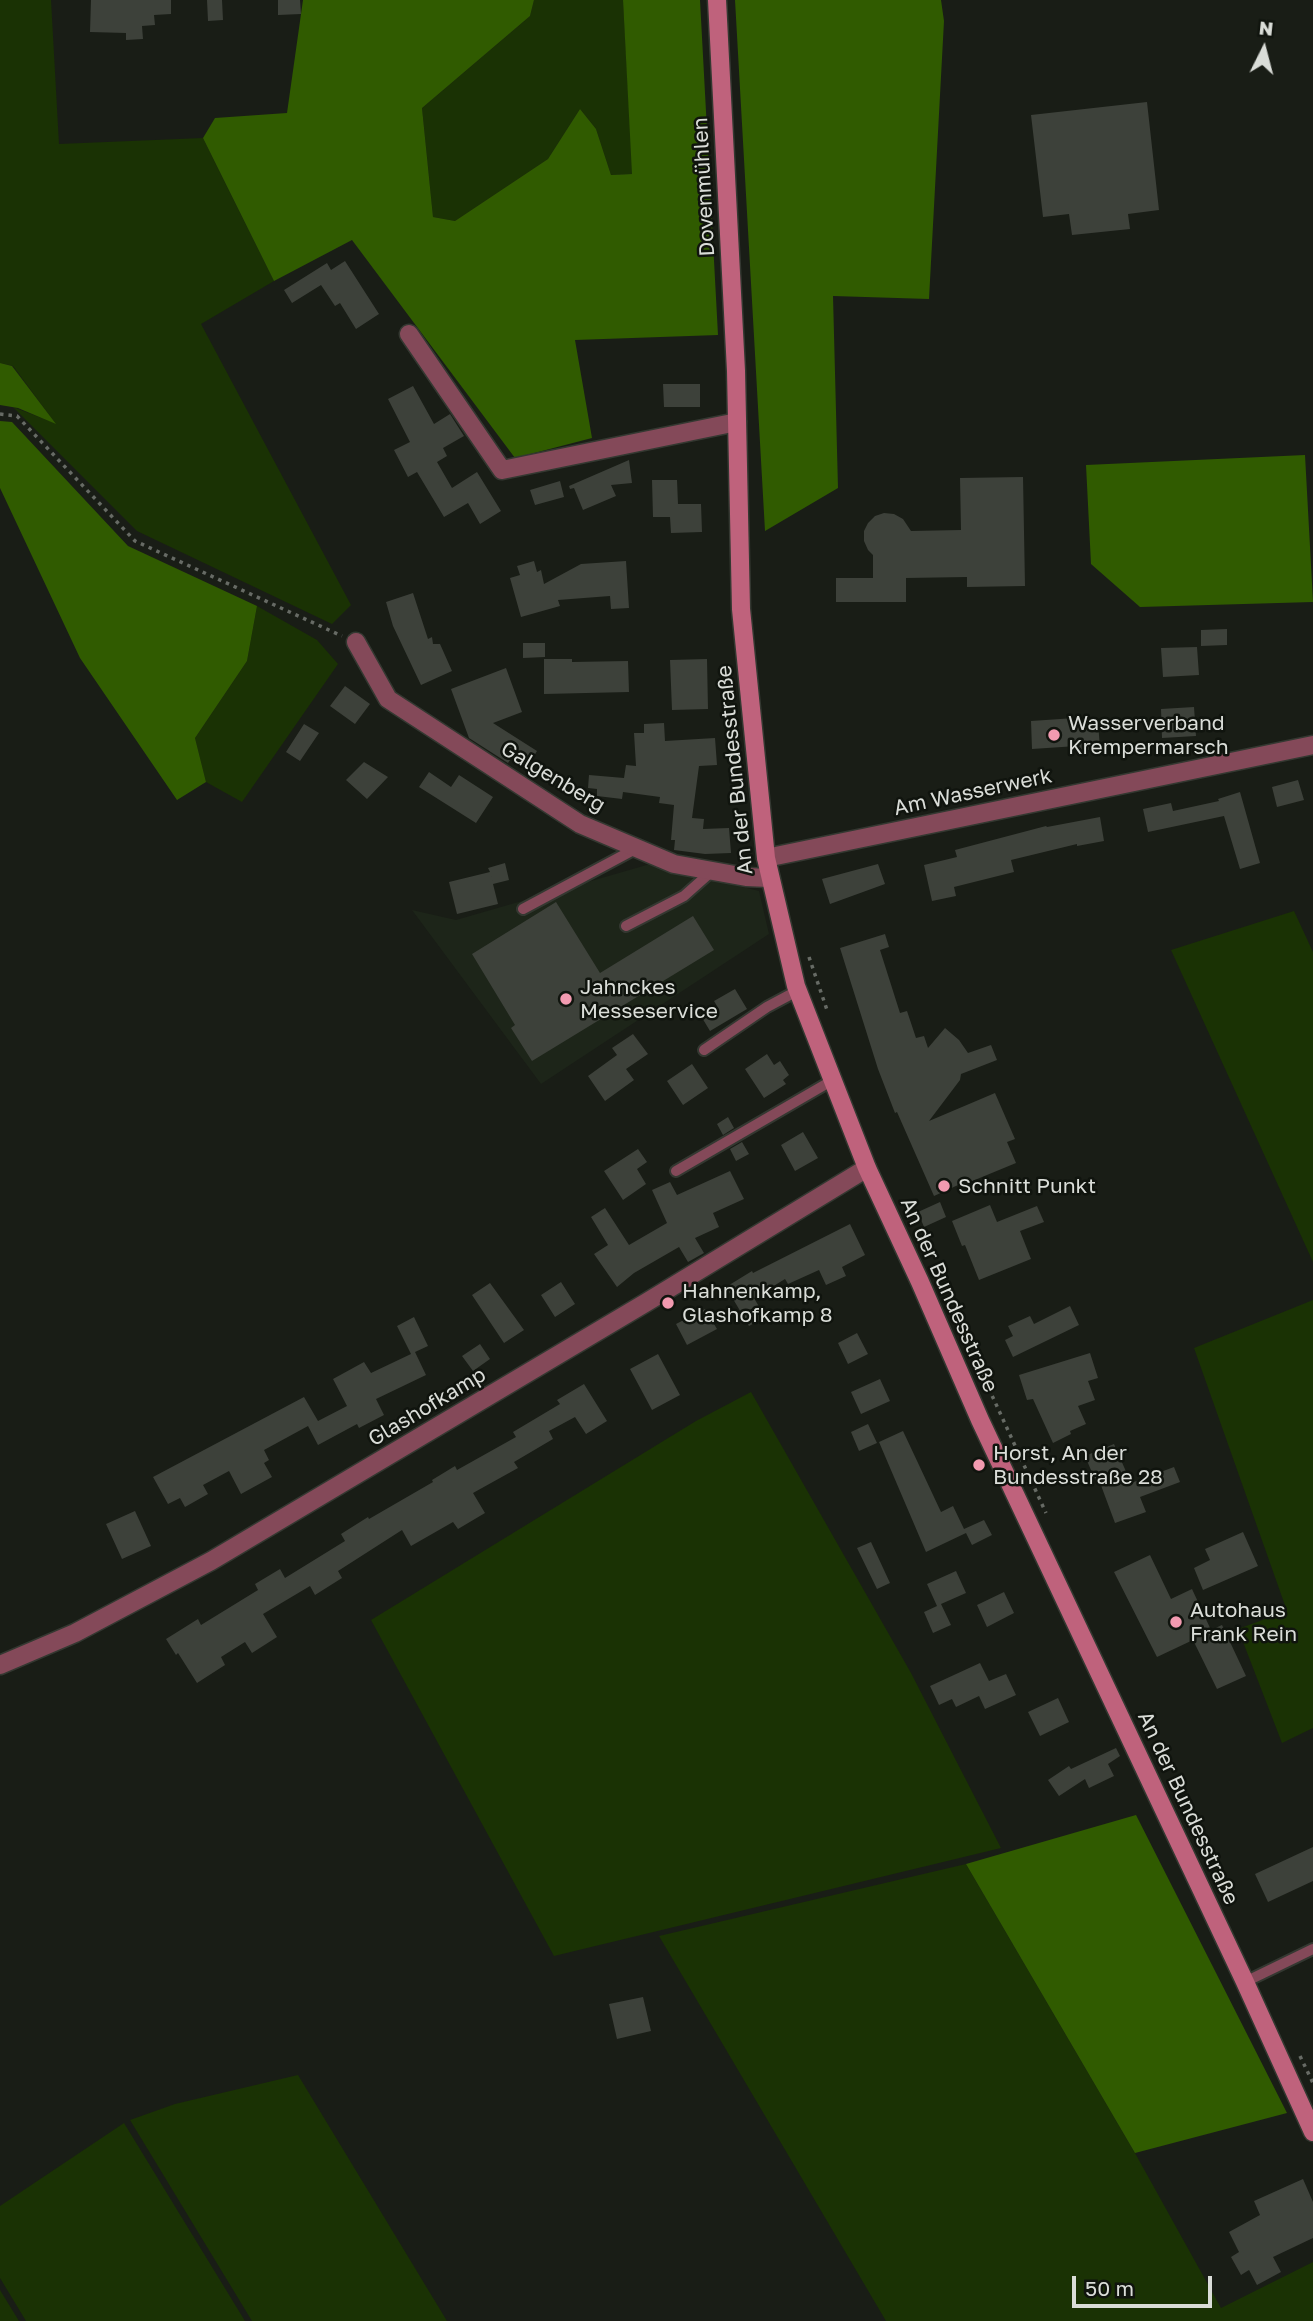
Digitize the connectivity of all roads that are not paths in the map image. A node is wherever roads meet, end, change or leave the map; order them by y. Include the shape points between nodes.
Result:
1 (717, 0) edge
2 (408, 334) dead end
3 (736, 371) joint
4 (737, 422) junction
5 (356, 642) road end
6 (1313, 745) edge
7 (637, 848) junction
8 (766, 858) junction
9 (711, 872) junction
10 (769, 878) junction
11 (523, 909) dead end
12 (626, 926) dead end
13 (797, 991) junction
14 (704, 1050) dead end
15 (833, 1080) junction
16 (867, 1168) junction
17 (676, 1171) dead end
18 (0, 1665) edge
19 (1313, 1949) edge
20 (1245, 1982) junction
21 (1313, 2132) edge

1 - 3 main road, Dovenmühlen
2 - 4 street via 502,470
3 - 4 main road, An der Bundesstraße
4 - 8 main road, An der Bundesstraße via 741,609
5 - 7 street, Galgenberg via 388,699 580,824
6 - 8 street, Am Wasserwerk
7 - 9 street, Galgenberg via 674,864
7 - 11 lane
8 - 10 main road, An der Bundesstraße
9 - 10 street, Galgenberg
9 - 12 lane via 684,896
10 - 13 main road, An der Bundesstraße
13 - 14 lane
13 - 15 main road, An der Bundesstraße
15 - 16 main road, An der Bundesstraße
15 - 17 lane
16 - 18 street, Glashofkamp via 211,1561 75,1633
16 - 20 main road, An der Bundesstraße via 980,1420
19 - 20 lane
20 - 21 main road, An der Bundesstraße

